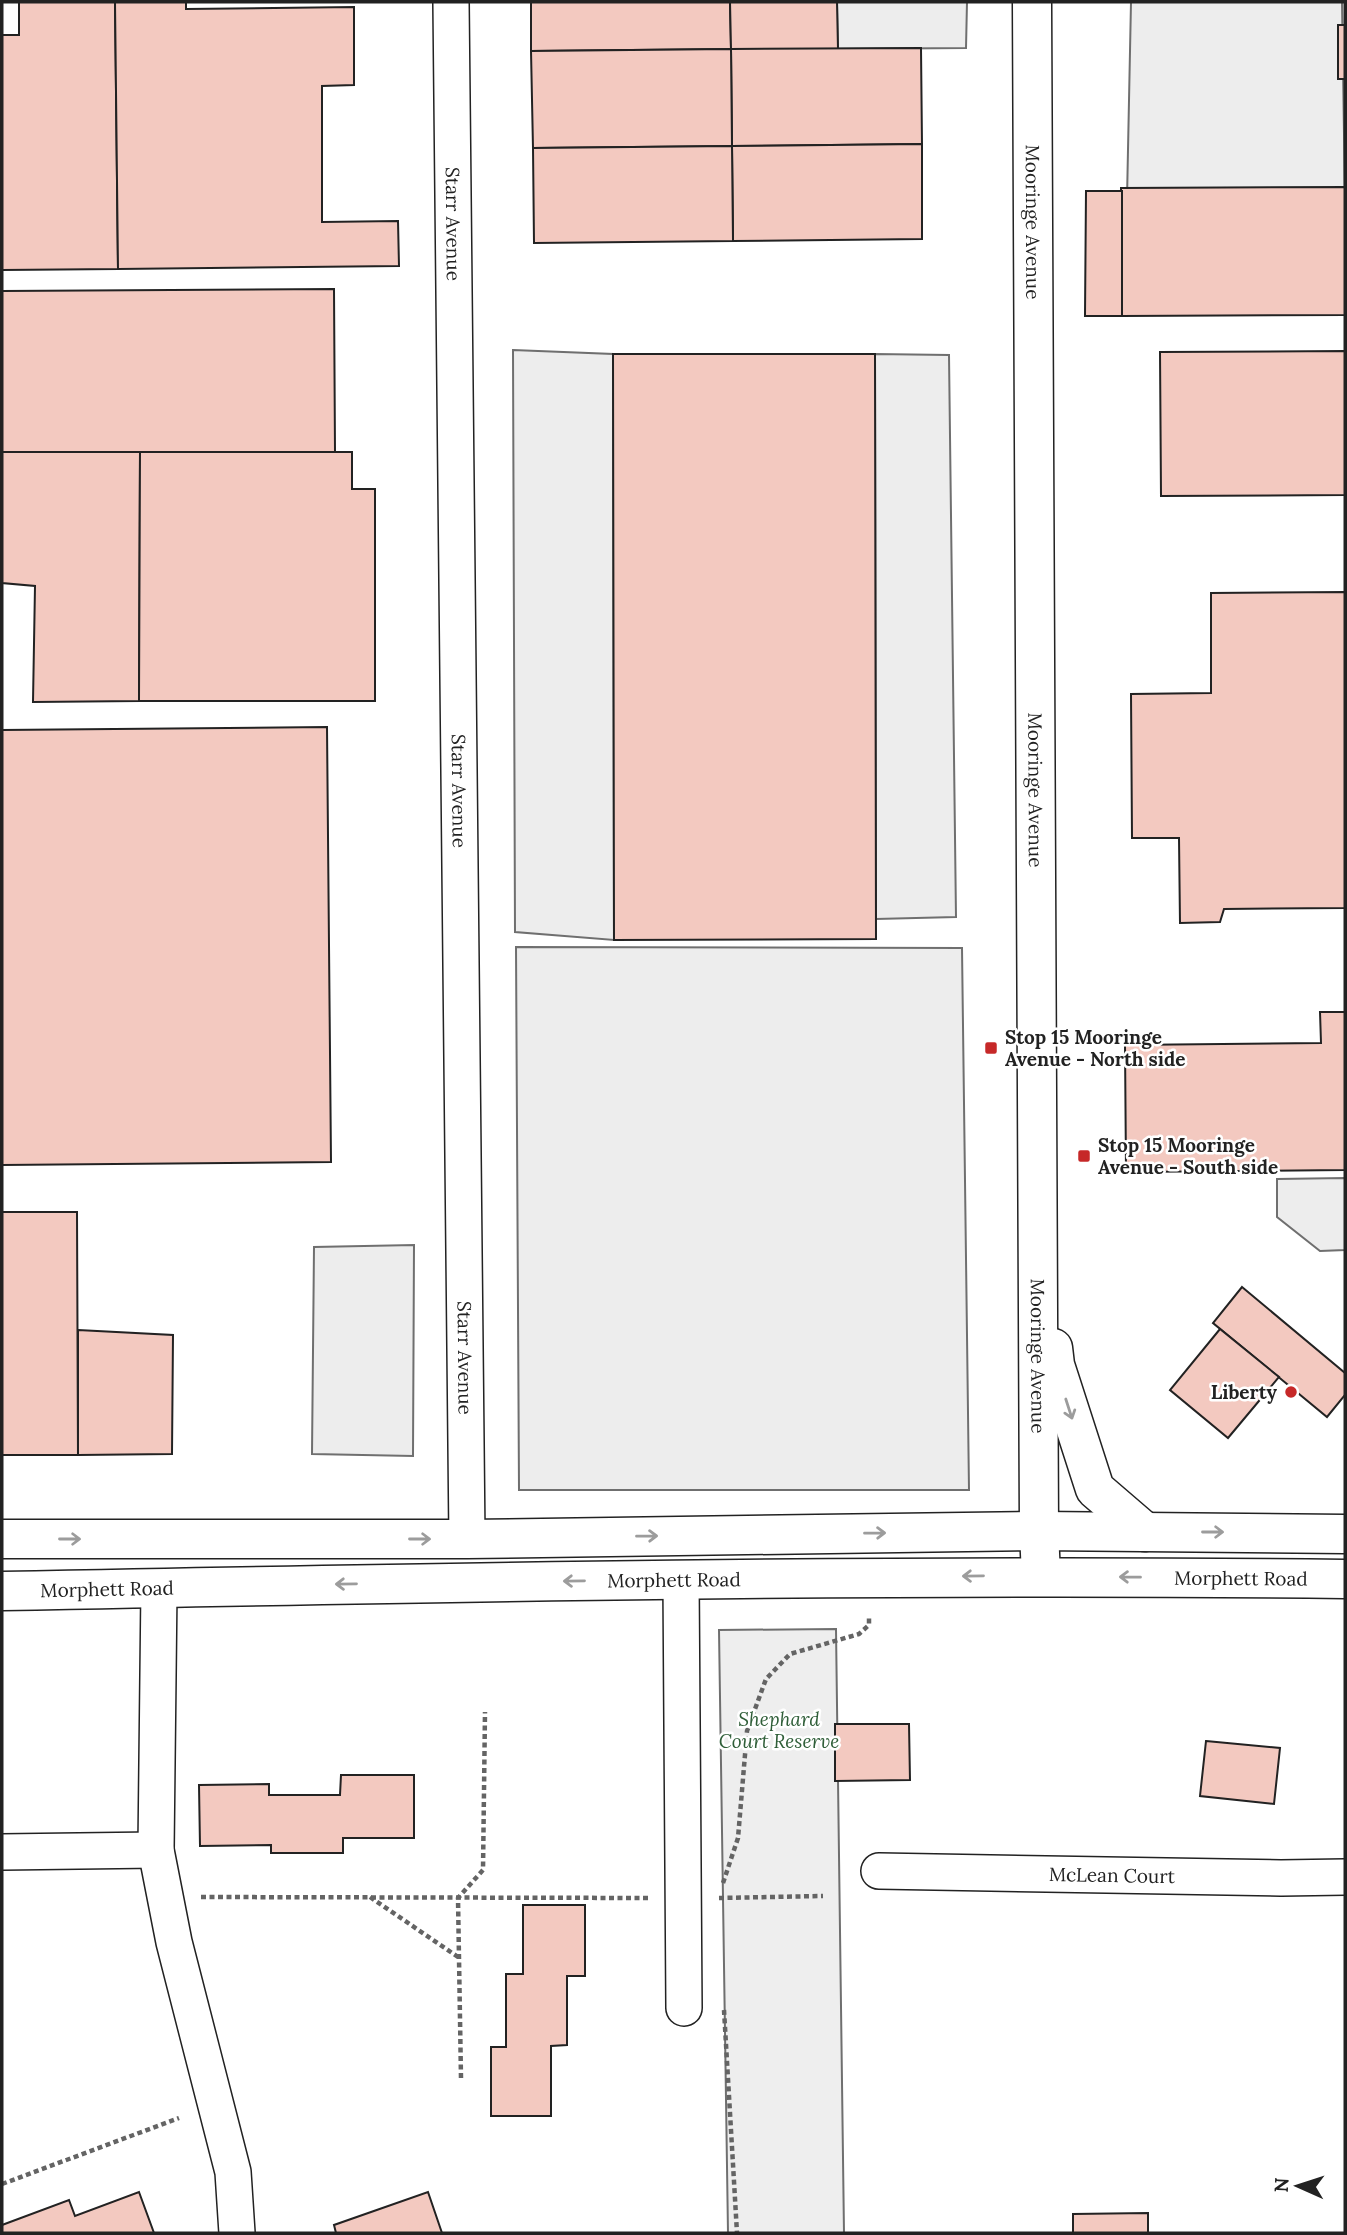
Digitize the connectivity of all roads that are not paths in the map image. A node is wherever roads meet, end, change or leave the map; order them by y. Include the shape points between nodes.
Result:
1 (451, 2) edge
2 (1031, 2) edge
3 (1039, 1221) junction
4 (1039, 1531) junction
5 (1144, 1532) junction
6 (1345, 1534) edge
7 (2, 1539) edge
8 (467, 1539) junction
9 (1041, 1576) junction
10 (681, 1579) junction
11 (1345, 1579) edge
12 (468, 1582) junction
13 (159, 1588) junction
14 (2, 1591) edge
15 (156, 1850) junction
16 (2, 1852) edge
17 (879, 1871) dead end
18 (1345, 1877) edge
19 (684, 2008) dead end
20 (237, 2233) edge

1 - 8 street, Starr Avenue
2 - 3 street, Mooringe Avenue
3 - 4 street, Mooringe Avenue
3 -> 5 street via 1055,1365 1095,1489
4 - 5 street
8 -> 4 street
4 - 9 street, Mooringe Avenue
5 -> 6 street
7 -> 8 street
8 - 12 street, Starr Avenue
9 -> 10 street, Morphett Road
11 -> 9 street, Morphett Road
10 -> 12 street, Morphett Road
10 - 19 street
12 -> 13 street, Morphett Road
13 - 14 street, Morphett Road
13 - 15 street
15 - 16 street
15 - 20 street via 174,1941 233,2172
17 - 18 street, McLean Court

